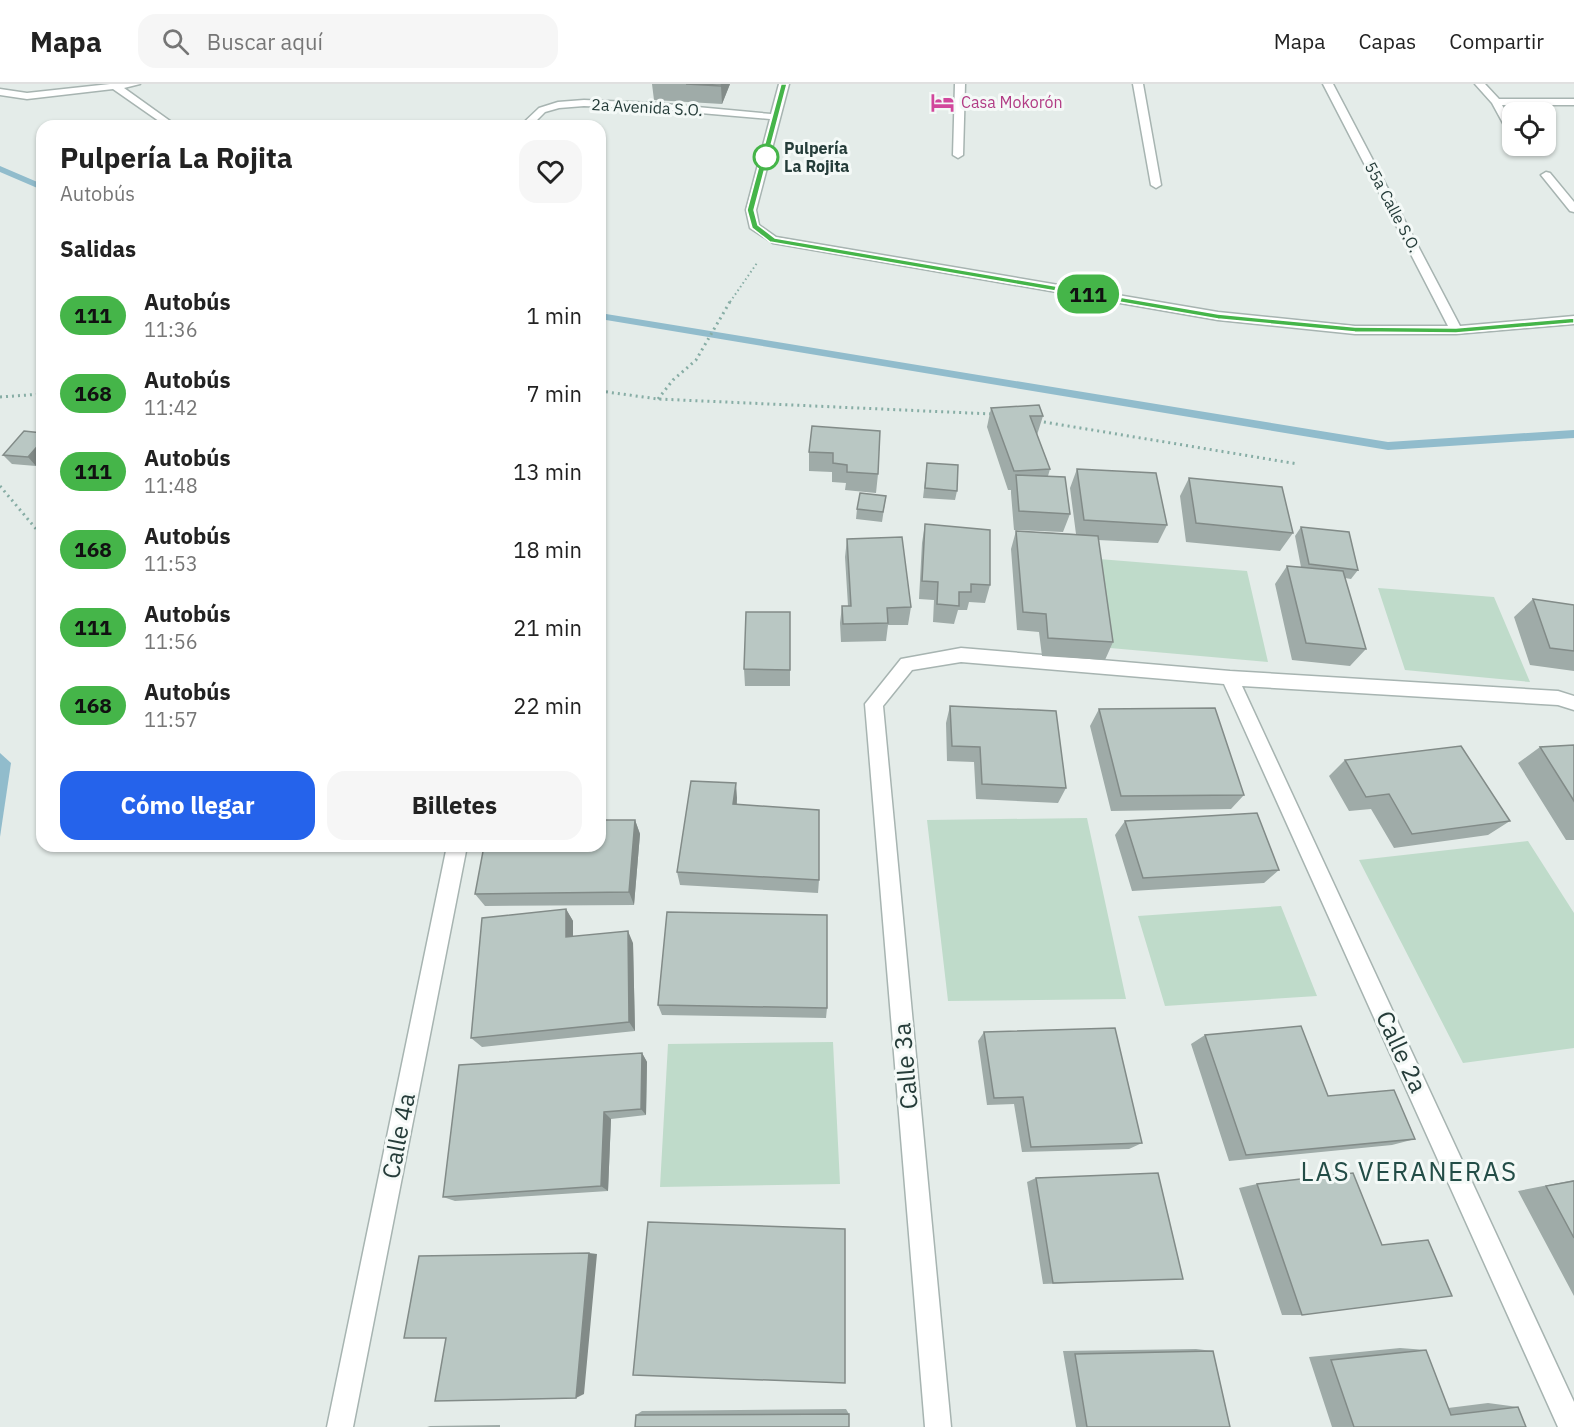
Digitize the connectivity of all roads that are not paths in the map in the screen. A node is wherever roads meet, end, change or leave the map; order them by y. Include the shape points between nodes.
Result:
1 (135, 84) edge
2 (784, 84) edge
3 (960, 84) edge
4 (1138, 84) edge
5 (1328, 84) edge
6 (1480, 84) edge
7 (115, 86) junction
8 (0, 92) edge
9 (1496, 102) junction
10 (1574, 102) edge
11 (1502, 115) edge
12 (776, 117) junction
13 (163, 120) edge
14 (531, 120) edge
15 (958, 155) dead end
16 (1546, 175) dead end
17 (1156, 185) dead end
18 (1568, 196) edge
19 (1574, 209) edge
20 (1574, 320) edge
21 (1456, 330) junction
22 (1230, 678) junction
23 (1574, 703) edge
24 (456, 852) edge
25 (340, 1427) edge
26 (938, 1427) edge
27 (1572, 1427) edge

1 - 7 street
2 - 12 street
3 - 15 street
4 - 17 street
5 - 21 street, 55a Calle S.O.
6 - 9 street
7 - 8 street via 27,96
7 - 13 street
9 - 10 street
9 - 11 street
12 - 14 street, 2a Avenida S.O. via 676,107 575,104 543,109
12 - 21 street via 751,210 754,226 773,240 1218,316 1355,330
16 - 18 street
18 - 19 street
20 - 21 street
22 - 23 street via 1558,698
22 - 26 street, Calle 3a via 961,655 907,664 874,704
22 - 27 street, Calle 2a
24 - 25 street, Calle 4a

